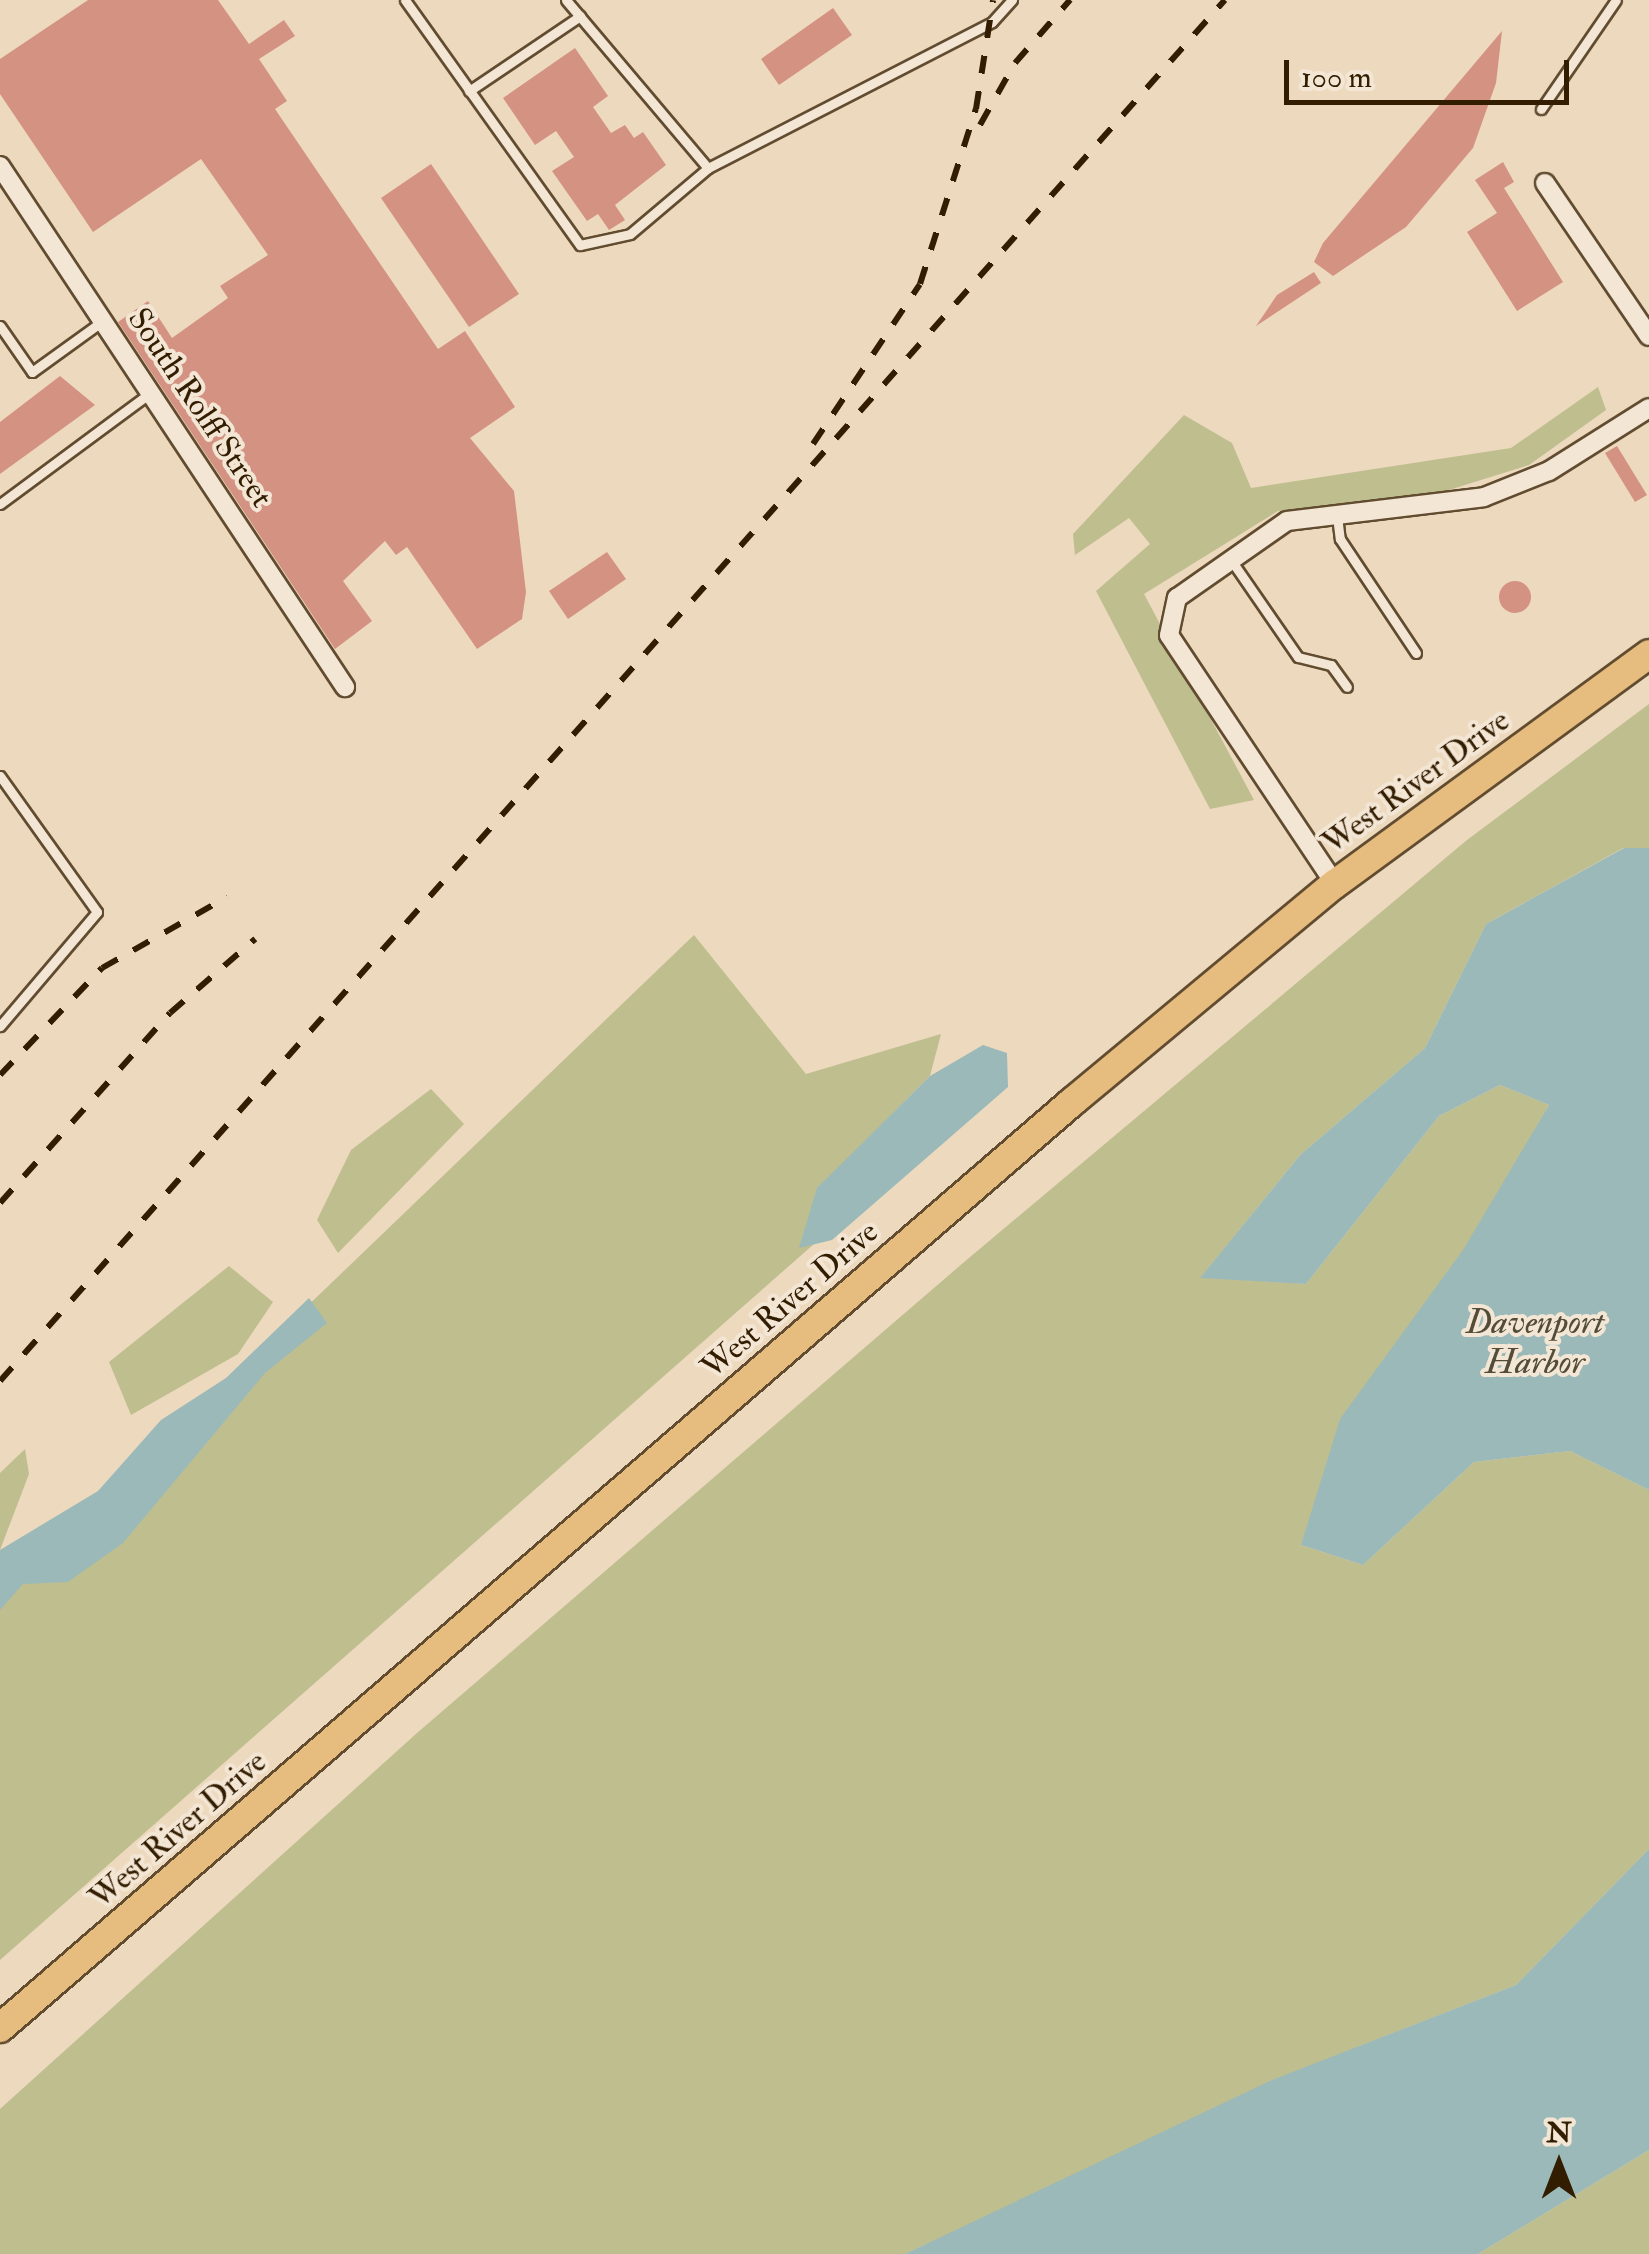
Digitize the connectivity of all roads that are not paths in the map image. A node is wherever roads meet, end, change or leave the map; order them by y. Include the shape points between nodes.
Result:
1 (405, 0) edge
2 (566, 0) edge
3 (1012, 0) edge
4 (1616, 0) edge
5 (580, 16) junction
6 (469, 91) junction
7 (1541, 109) dead end
8 (708, 168) junction
9 (2, 172) edge
10 (1545, 184) dead end
11 (104, 320) junction
12 (0, 326) edge
13 (1649, 336) edge
14 (152, 391) junction
15 (1649, 408) edge
16 (0, 504) edge
17 (1337, 516) junction
18 (1229, 558) junction
19 (1416, 654) dead end
20 (1649, 654) edge
21 (346, 687) dead end
22 (1347, 687) dead end
23 (0, 776) edge
24 (1335, 884) junction
25 (0, 1026) edge
26 (0, 2028) edge

1 - 6 lane
2 - 5 lane
3 - 8 lane via 992,22
4 - 7 lane
5 - 6 lane
5 - 8 lane
6 - 8 lane via 580,245 630,234
9 - 11 street, South Rolff Street
10 - 13 street
11 - 12 lane via 32,372
11 - 14 street, South Rolff Street
14 - 16 lane
14 - 21 street, South Rolff Street
15 - 17 street via 1548,470 1484,498
17 - 18 street via 1287,520
17 - 19 lane via 1340,539
18 - 22 lane via 1298,657 1332,666
18 - 24 street via 1178,598 1169,635
20 - 24 main road, West River Drive
23 - 25 lane via 96,912
24 - 26 main road, West River Drive

